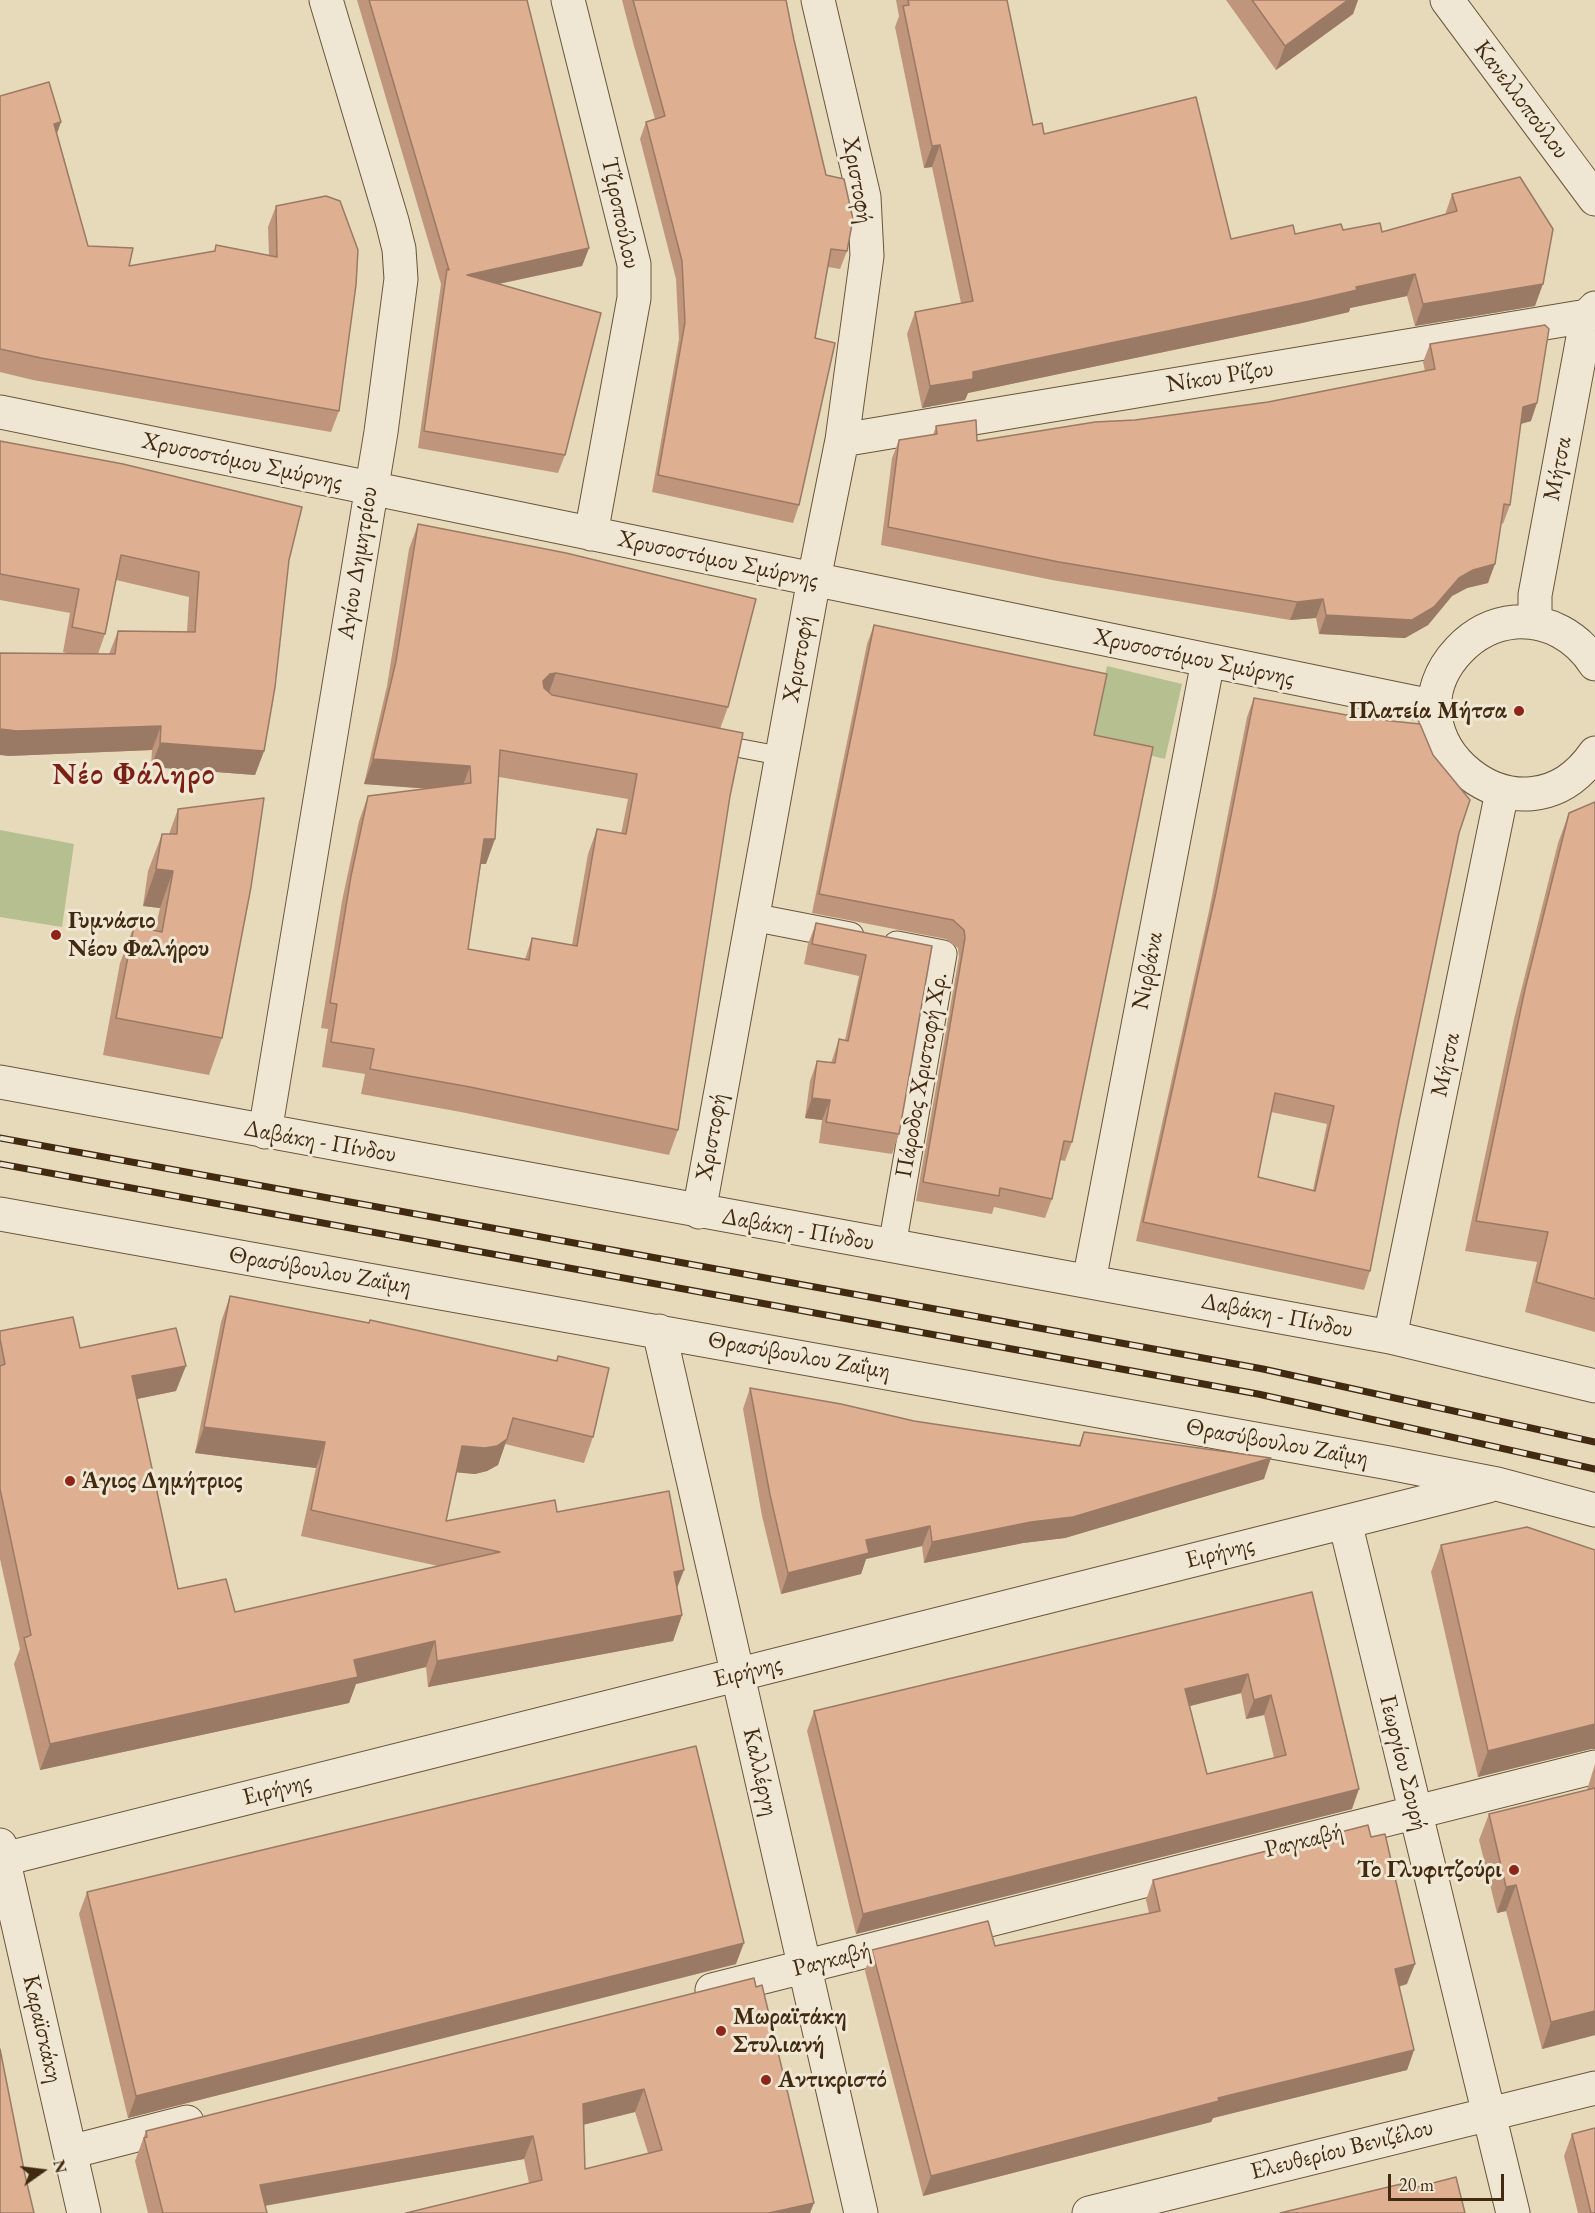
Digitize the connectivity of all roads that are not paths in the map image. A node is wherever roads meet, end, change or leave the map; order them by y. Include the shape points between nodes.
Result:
1 (326, 0) edge
2 (568, 0) edge
3 (818, 0) edge
4 (1447, 0) edge
5 (1595, 199) edge
6 (1591, 312) edge
7 (0, 412) edge
8 (842, 440) junction
9 (370, 488) junction
10 (591, 534) junction
11 (814, 579) junction
12 (1535, 623) junction
13 (1208, 661) junction
14 (1595, 664) edge
15 (1436, 707) junction
16 (703, 741) edge
17 (1595, 753) edge
18 (781, 756) junction
19 (1502, 792) junction
20 (752, 917) junction
21 (0, 1082) edge
22 (265, 1132) junction
23 (699, 1212) junction
24 (0, 1214) edge
25 (892, 1246) junction
26 (1089, 1281) junction
27 (659, 1331) junction
28 (1390, 1337) junction
29 (1595, 1386) edge
30 (1497, 1484) junction
31 (1595, 1510) edge
32 (1345, 1522) junction
33 (738, 1674) junction
34 (1595, 1767) edge
35 (1416, 1812) junction
36 (1, 1855) edge
37 (805, 1966) junction
38 (679, 1998) edge
39 (1595, 2088) edge
40 (219, 2114) edge
41 (1489, 2114) junction
42 (70, 2152) junction
43 (1125, 2209) edge
44 (84, 2213) edge
45 (861, 2213) edge
46 (1089, 2213) edge
47 (1513, 2213) edge

1 - 9 street, Αγίου Δημητρίου via 399,249 401,279
2 - 10 street, Τζιροπούλου via 634,264 634,298
3 - 8 street, Χριστοφή via 864,197 867,230 867,256
4 - 5 street, Κανελλοπούλου
6 - 8 street, Νίκου Ρίζου
6 - 12 street, Μήτσα via 1535,595
7 - 9 street, Χρυσοστόμου Σμύρνης
8 - 11 street, Χριστοφή
9 - 10 street, Χρυσοστόμου Σμύρνης
9 - 22 street, Αγίου Δημητρίου
10 - 11 street, Χρυσοστόμου Σμύρνης
11 - 13 street, Χρυσοστόμου Σμύρνης
11 - 18 street, Χριστοφή
12 - 14 street via 1555,628 1573,639
12 - 15 street via 1501,624 1470,639 1442,674
13 - 15 street, Χρυσοστόμου Σμύρνης
13 - 26 street, Νιρβάνα
15 - 19 street via 1440,734 1452,758 1478,782
16 - 18 lane
17 - 19 street via 1579,772 1549,790 1526,794
18 - 20 street, Χριστοφή
19 - 28 street, Μήτσα
20 - 23 street, Χριστοφή
20 - 25 street, Πάροδος Χριστοφή Χρ. via 943,954
21 - 22 street, Δαβάκη - Πίνδου
22 - 23 street, Δαβάκη - Πίνδου
23 - 25 street, Δαβάκη - Πίνδου
24 - 27 street, Θρασύβουλου Ζαΐμη
25 - 26 street, Δαβάκη - Πίνδου
26 - 28 street, Δαβάκη - Πίνδου
27 - 30 street, Θρασύβουλου Ζαΐμη
27 - 33 street, Καλλέργη
28 - 29 street, Δαβάκη - Πίνδου
30 - 31 street, Θρασύβουλου Ζαΐμη
30 - 32 street, Ειρήνης
32 - 33 street, Ειρήνης
32 - 35 street, Γεωργίου Σουρή
33 - 36 street, Ειρήνης
33 - 37 street, Καλλέργη
34 - 35 street, Ραγκαβή
35 - 37 street, Ραγκαβή
35 - 41 street, Γεωργίου Σουρή
36 - 42 street, Καραϊσκάκη
37 - 38 street, Ραγκαβή
37 - 45 street, Καλλέργη
39 - 41 street, Ελευθερίου Βενιζέλου
40 - 42 street
41 - 43 street, Ελευθερίου Βενιζέλου
41 - 47 street, Γεωργίου Σουρή
42 - 44 street, Καραϊσκάκη
43 - 46 street, Ελευθερίου Βενιζέλου

